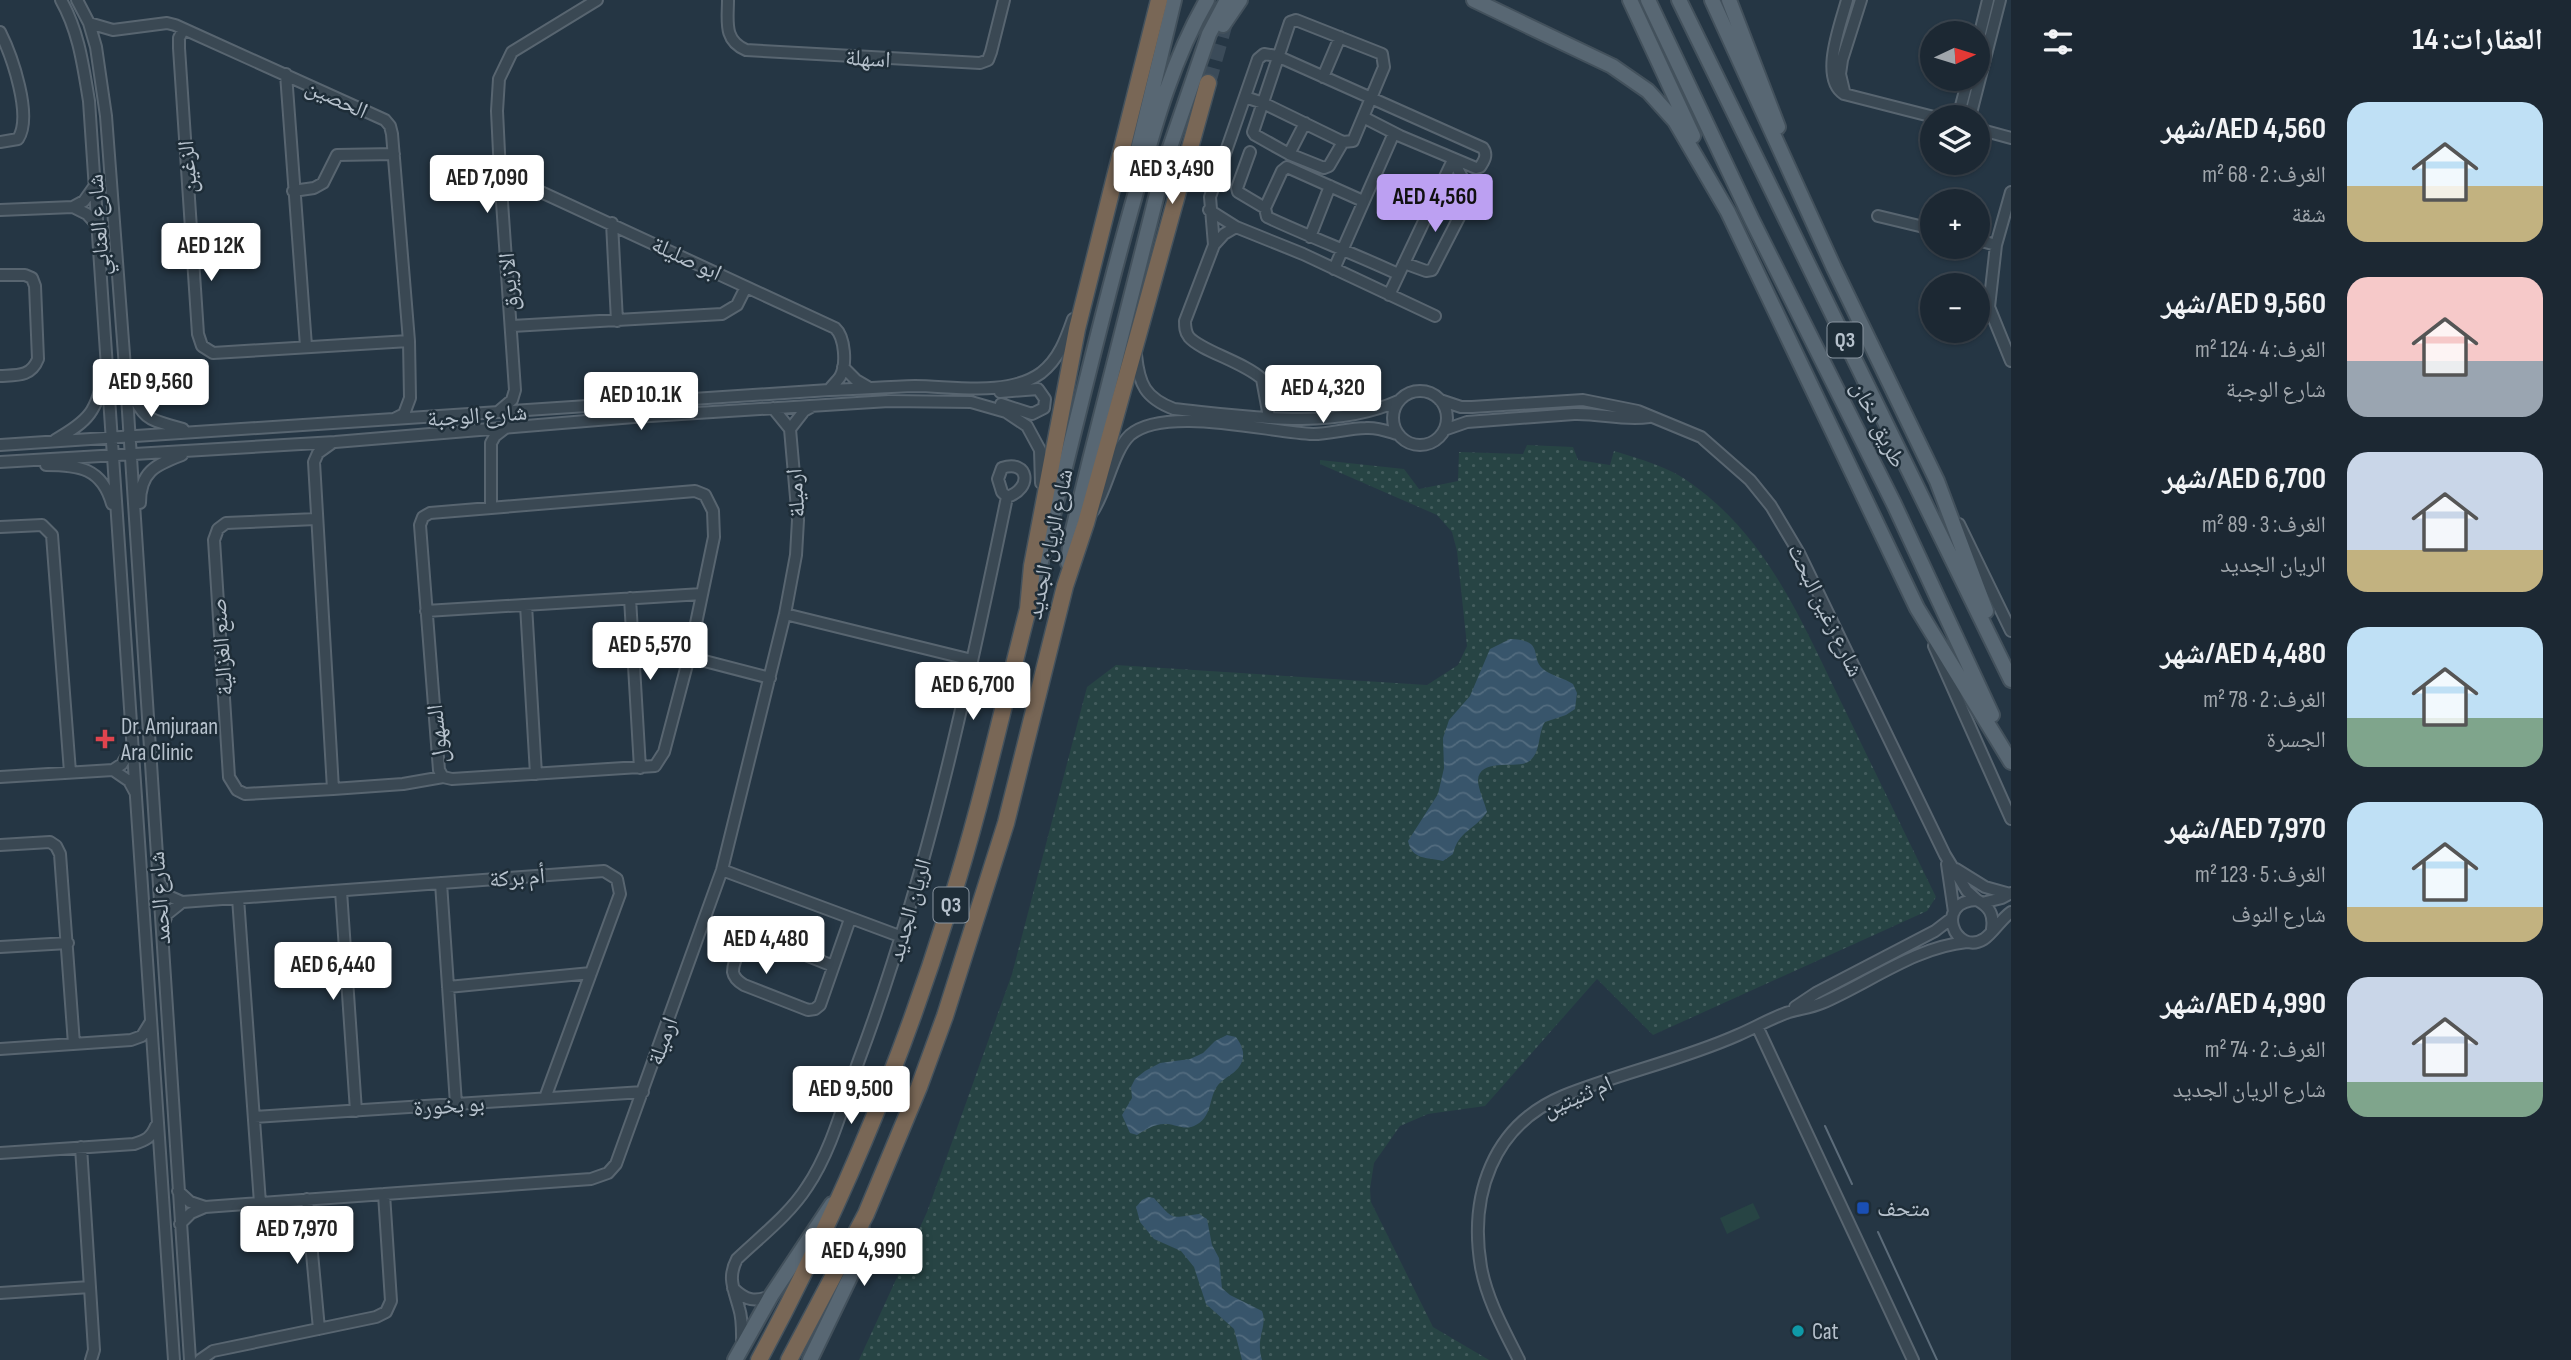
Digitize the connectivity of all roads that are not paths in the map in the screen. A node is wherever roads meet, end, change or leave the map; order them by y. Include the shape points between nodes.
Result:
1 (61, 0) edge
2 (77, 0) edge
3 (597, 0) edge
4 (728, 0) edge
5 (1004, 0) edge
6 (1158, 0) edge
7 (1174, 0) edge
8 (1207, 0) edge
9 (1227, 0) edge
10 (1240, 0) edge
11 (1474, 0) edge
12 (1630, 0) edge
13 (1648, 0) edge
14 (1679, 0) edge
15 (1712, 0) edge
16 (1729, 0) edge
17 (1847, 0) edge
18 (1861, 0) edge
19 (1988, 0) edge
20 (2000, 0) edge
21 (1983, 21) edge
22 (89, 23) junction
23 (113, 30) junction
24 (183, 30) junction
25 (0, 32) edge
26 (1340, 37) junction
27 (96, 47) junction
28 (1277, 56) junction
29 (286, 74) junction
30 (1322, 77) junction
31 (1208, 83) tunnel mouth
32 (1190, 85) junction
33 (1844, 94) junction
34 (1245, 97) junction
35 (1371, 99) junction
36 (1263, 103) junction
37 (1973, 105) edge
38 (1920, 113) edge
39 (1363, 117) junction
40 (1305, 123) junction
41 (1990, 132) edge
42 (1394, 133) junction
43 (2011, 138) edge
44 (0, 142) edge
45 (1343, 142) junction
46 (1250, 152) dead end
47 (394, 154) junction
48 (1289, 155) junction
49 (1453, 160) junction
50 (500, 173) junction
51 (96, 184) junction
52 (1330, 186) junction
53 (293, 191) junction
54 (2011, 192) edge
55 (1363, 201) junction
56 (73, 207) junction
57 (1265, 208) junction
58 (0, 209) edge
59 (1209, 210) junction
60 (1728, 212) junction
61 (1878, 216) dead end
62 (1812, 220) junction
63 (612, 223) junction
64 (98, 226) junction
65 (1920, 226) edge
66 (1236, 227) junction
67 (1310, 237) junction
68 (1121, 243) junction
69 (1990, 243) edge
70 (1214, 245) junction
71 (1996, 245) junction
72 (1342, 248) junction
73 (1404, 263) junction
74 (1092, 266) junction
75 (100, 267) junction
76 (1334, 269) junction
77 (1398, 274) junction
78 (0, 275) edge
79 (746, 287) junction
80 (1389, 295) junction
81 (1435, 316) dead end
82 (617, 321) junction
83 (512, 326) junction
84 (409, 341) junction
85 (306, 346) junction
86 (1135, 348) junction
87 (107, 359) junction
88 (2011, 361) edge
89 (843, 367) junction
90 (0, 376) edge
91 (126, 381) junction
92 (871, 388) junction
93 (515, 390) junction
94 (829, 390) junction
95 (977, 390) junction
96 (1440, 400) junction
97 (1398, 401) junction
98 (971, 402) junction
99 (813, 406) junction
100 (773, 408) junction
101 (540, 411) junction
102 (496, 412) junction
103 (1269, 416) junction
104 (1649, 417) junction
105 (1299, 419) junction
106 (391, 421) junction
107 (326, 423) junction
108 (508, 426) junction
109 (473, 428) junction
110 (790, 429) junction
111 (1444, 430) junction
112 (192, 432) junction
113 (1300, 433) junction
114 (1397, 434) junction
115 (52, 441) junction
116 (335, 442) junction
117 (295, 444) junction
118 (0, 445) edge
119 (121, 446) junction
120 (490, 450) junction
121 (195, 451) junction
122 (0, 459) edge
123 (19, 460) junction
124 (314, 462) junction
125 (1937, 481) junction
126 (1007, 497) dead end
127 (491, 507) junction
128 (1042, 514) junction
129 (316, 519) junction
130 (116, 520) junction
131 (1086, 523) junction
132 (0, 527) edge
133 (137, 547) junction
134 (1065, 586) junction
135 (702, 594) junction
136 (630, 598) junction
137 (526, 605) junction
138 (1917, 608) junction
139 (1028, 609) junction
140 (426, 611) junction
141 (785, 614) junction
142 (141, 624) junction
143 (2011, 631) edge
144 (689, 657) junction
145 (972, 660) junction
146 (770, 678) junction
147 (2011, 680) edge
148 (134, 743) junction
149 (2011, 760) edge
150 (640, 768) junction
151 (113, 770) junction
152 (70, 772) junction
153 (536, 774) junction
154 (0, 776) edge
155 (443, 777) junction
156 (333, 789) junction
157 (137, 797) junction
158 (2011, 819) edge
159 (0, 845) edge
160 (1947, 859) junction
161 (722, 870) junction
162 (158, 881) junction
163 (441, 883) junction
164 (341, 891) junction
165 (2011, 893) edge
166 (238, 898) junction
167 (182, 902) junction
168 (1980, 902) junction
169 (2011, 912) edge
170 (1953, 915) junction
171 (850, 919) junction
172 (162, 929) junction
173 (1992, 929) junction
174 (902, 937) junction
175 (1967, 942) junction
176 (68, 943) junction
177 (0, 947) edge
178 (1872, 964) junction
179 (833, 966) junction
180 (591, 973) junction
181 (1879, 975) junction
182 (1849, 976) junction
183 (448, 987) junction
184 (1836, 989) junction
185 (1852, 989) junction
186 (150, 1022) junction
187 (1757, 1026) junction
188 (131, 1041) junction
189 (74, 1044) junction
190 (0, 1049) edge
191 (153, 1060) junction
192 (643, 1092) junction
193 (545, 1098) junction
194 (456, 1104) junction
195 (356, 1111) junction
196 (254, 1117) junction
197 (157, 1123) junction
198 (134, 1144) junction
199 (81, 1147) junction
200 (0, 1153) edge
201 (159, 1165) junction
202 (842, 1190) junction
203 (178, 1191) junction
204 (384, 1194) junction
205 (307, 1199) junction
206 (260, 1203) junction
207 (205, 1207) junction
208 (866, 1214) junction
209 (180, 1224) junction
210 (731, 1286) junction
211 (90, 1287) junction
212 (0, 1293) edge
213 (771, 1296) junction
214 (319, 1329) junction
215 (738, 1354) edge
216 (91, 1360) edge
217 (174, 1360) edge
218 (190, 1360) edge
219 (200, 1360) edge
220 (759, 1360) edge
221 (789, 1360) edge
222 (810, 1360) edge
223 (1519, 1360) edge
224 (1913, 1360) edge

1 - 51 street, شارع العنابي via 82,55
2 - 22 street, شارع العنابي
3 - 50 street, الازيرق via 512,52 499,79
4 - 5 street, اسهلة via 727,33 746,50 980,63 988,60
6 - 74 highway
7 - 68 main road via 1134,160
8 - 68 main road, شارع الريان الجديد / Q3 via 1171,77
9 - 32 main road, شارع الريان الجديد
10 - 32 main road
11 - 60 main road via 1612,66 1648,91 1675,121
12 - 60 main road
13 - 149 main road, طريق دخان via 1894,504
14 - 147 main road, طريق دخان / Q3
15 - 62 main road
16 - 62 main road
17 - 33 street via 1832,59 1838,90
18 - 33 street via 1842,60
19 - 21 street
20 - 37 street
22 - 23 street, الحصين
22 - 27 street, شارع العنابي
23 - 24 street, الحصين via 167,23
23 - 27 street
24 - 29 street, الحصين
24 - 85 street, الزغين via 178,38 202,346 213,353
25 - 44 street via 20,88 23,131 18,139
26 - 28 street via 1292,20
26 - 30 street
26 - 35 street via 1382,54 1384,67
27 - 91 street, شارع العنابي via 106,116
28 - 30 street
28 - 34 street via 1264,54 1258,59
28 - 36 street
29 - 47 street, الحصين via 385,120
29 - 53 street
30 - 35 street
31 - 86 highway
32 - 134 main road, شارع الريان الجديد via 1165,162 1119,341 1071,538
33 - 38 street
34 - 36 street
34 - 59 street via 1211,192
35 - 39 street
35 - 49 street via 1485,151 1480,167
36 - 40 street
36 - 48 street via 1255,135
39 - 42 street
39 - 45 street via 1353,141
40 - 45 street
40 - 48 street
41 - 43 street
42 - 49 street
42 - 55 street
45 - 48 street via 1324,169
46 - 57 street via 1238,192
47 - 53 street via 337,155 323,183
47 - 84 street, الحصين
49 - 73 street
49 - 73 street via 1470,196 1432,270
50 - 63 street, ابو صليلة
50 - 83 street, الازيرق
51 - 56 street via 84,201
51 - 64 street, شارع العنابي
52 - 55 street
52 - 57 street via 1287,167
52 - 67 street
53 - 85 street
54 - 71 street
55 - 72 street
56 - 58 street
56 - 64 street
57 - 67 street via 1267,217
59 - 66 street
59 - 70 street
60 - 138 main road
61 - 65 street
62 - 125 main road
63 - 79 street, ابو صليلة
63 - 82 street
64 - 75 street, شارع العنابي
66 - 70 street
66 - 76 street
67 - 72 street
68 - 139 main road, شارع الريان الجديد / Q3
69 - 71 street
70 - 103 street via 1185,321 1187,333 1194,342 1262,379
71 - 88 street via 1989,307
72 - 76 street
72 - 77 street
73 - 77 street
74 - 95 street, شارع الوجبة via 1064,344 1049,366 1027,380
74 - 128 highway
75 - 87 street, شارع العنابي
75 - 119 street via 107,283
76 - 80 street
77 - 80 street
78 - 90 street via 32,278 38,359 34,369 25,374
79 - 82 street via 730,312
79 - 89 street, ابو صليلة via 835,328 842,339
80 - 81 street
82 - 83 street
83 - 93 street, الازيرق
84 - 85 street, الزغين
84 - 106 street, الحصين via 410,398 404,414
86 - 103 street via 1140,381 1162,405
86 - 131 highway
87 - 115 street via 93,409 80,426
87 - 119 street, شارع العنابي
89 - 92 street
89 - 94 street
91 - 112 street via 147,417
91 - 119 street, شارع العنابي
92 - 94 street, شارع الوجبة
92 - 95 street, شارع الوجبة
93 - 101 street via 520,400
93 - 102 street via 512,400
94 - 101 street, شارع الوجبة
95 - 98 street via 1038,389 1045,404 1032,414 996,403
96 - 97 street via 1417,391
96 - 104 street, شارع زغين البحث via 1472,407 1583,400 1629,408
96 - 111 street via 1446,409
97 - 105 street via 1376,412
97 - 114 street via 1393,412
98 - 99 street, شارع الوجبة
98 - 128 street, شارع الوجبة via 1014,415 1034,436 1042,463
99 - 100 street, شارع الوجبة
99 - 110 street
100 - 108 street, شارع الوجبة
100 - 110 street
101 - 102 street, شارع الوجبة
102 - 106 street, شارع الوجبة
103 - 105 street
104 - 111 street, شارع زغين البحث via 1582,414 1467,422
104 - 160 street, شارع زغين البحث via 1701,437 1750,480 1770,506 1799,553
105 - 113 street via 1307,424
106 - 107 street, شارع الوجبة
107 - 112 street, شارع الوجبة
107 - 119 street via 308,431
108 - 109 street, شارع الوجبة
108 - 120 street via 495,436
109 - 116 street, شارع الوجبة
109 - 120 street
110 - 141 street, ارميلة via 798,536
111 - 114 street via 1437,439 1420,446
112 - 119 street, شارع الوجبة
113 - 114 street via 1366,428
113 - 131 street via 1189,421 1146,426 1122,445 1103,495
115 - 118 street, شارع الوجبة
115 - 119 street, شارع الوجبة
116 - 117 street, شارع الوجبة
116 - 124 street via 318,453
117 - 121 street, شارع الوجبة
117 - 124 street
119 - 121 street, شارع الوجبة
119 - 122 street
119 - 123 street, شارع الوجبة
119 - 130 street, شارع الحمد
119 - 133 street, شارع الحمد
119 - 142 street via 134,603
120 - 127 street
121 - 133 street via 160,463 145,476
122 - 123 street, شارع الوجبة
123 - 130 street via 77,466 94,474 105,486
124 - 129 street
125 - 143 street
125 - 147 main road
126 - 145 street, الريان الجديد
127 - 135 street, السهول via 695,491 705,495 714,522
127 - 140 street, السهول via 423,517
128 - 139 highway
129 - 156 street
129 - 156 street, صنع الغزالية via 226,523 214,540 229,777 245,794
130 - 148 street, شارع الحمد
131 - 134 highway
132 - 152 street via 42,525 52,535
133 - 142 street, شارع الحمد
134 - 208 highway, شارع الريان الجديد / Q3 via 1006,823 977,919 919,1087
135 - 136 street
135 - 144 street, السهول
136 - 137 street
136 - 150 street
137 - 140 street
137 - 153 street
138 - 149 main road
138 - 158 street
139 - 202 highway, شارع الريان الجديد / Q3 via 950,908 891,1075
140 - 155 street, السهول
141 - 145 street
141 - 146 street, ارميلة
142 - 162 street, شارع الحمد
144 - 146 street
144 - 150 street, السهول via 661,760
145 - 174 street, الريان الجديد
146 - 161 street, ارميلة
148 - 151 street via 130,754
148 - 157 street, شارع الحمد
150 - 153 street, السهول
151 - 152 street
151 - 157 street via 129,781
152 - 154 street
153 - 155 street, السهول
155 - 156 street
157 - 186 street, شارع الحمد
159 - 176 street via 50,842 56,846
160 - 165 street via 1985,887
160 - 168 street, شارع زغين البحث via 1967,891
160 - 170 street, شارع زغين البحث
161 - 171 street
161 - 192 street, ارميلة
162 - 167 street via 166,895
162 - 172 street, شارع الحمد
163 - 164 street, أم بركة
163 - 180 street, أم بركة via 604,871 617,879 620,894
163 - 183 street
164 - 166 street, أم بركة
164 - 195 street
165 - 168 street
166 - 167 street, أم بركة
166 - 196 street
167 - 172 street via 167,914
168 - 170 street via 1964,902
168 - 173 street via 1992,914
169 - 173 street
170 - 175 street via 1955,933
170 - 178 street, ام ثنيتين via 1935,931
171 - 174 street
171 - 179 street
172 - 203 street, شارع الحمد
173 - 175 street via 1983,939
174 - 210 street, الريان الجديد via 808,1187 737,1259
175 - 181 street, ام ثنيتين via 1942,946
176 - 177 street
176 - 189 street
178 - 181 street
178 - 182 street, ام ثنيتين
179 - 179 street via 820,1005 808,1010 744,985 733,972 744,942 756,935
180 - 183 street
180 - 193 street, أم بركة
181 - 185 street, ام ثنيتين
182 - 184 street, ام ثنيتين
182 - 185 street via 1845,982
183 - 194 street
184 - 185 street, ام ثنيتين
184 - 187 street, ام ثنيتين via 1820,1004
186 - 188 street via 142,1036
186 - 191 street, شارع الحمد
187 - 223 street, ام ثنيتين via 1562,1097 1537,1111 1507,1138 1484,1179 1477,1222 1481,1268 1493,1307
187 - 224 street
188 - 189 street
188 - 191 street
189 - 190 street
191 - 197 street, شارع الحمد
192 - 193 street, بو بخورة
192 - 204 street, ارميلة via 616,1164 608,1173 591,1179
193 - 194 street, بو بخورة
194 - 195 street, بو بخورة
195 - 196 street, بو بخورة
196 - 206 street
197 - 198 street via 147,1140
197 - 201 street, شارع الحمد
198 - 199 street
198 - 201 street via 149,1149
199 - 200 street
199 - 211 street
201 - 217 street, شارع الحمد
202 - 213 main road, شارع الريان الجديد
202 - 220 highway, شارع الريان الجديد / Q3
203 - 207 street
203 - 209 street, شارع الحمد
204 - 205 street, ارميلة
204 - 214 street via 388,1309 380,1316
205 - 206 street, ارميلة
205 - 214 street
206 - 207 street, ارميلة
207 - 209 street
208 - 221 highway, شارع الريان الجديد / Q3
208 - 222 main road, شارع الريان الجديد via 850,1277
209 - 218 street, شارع الحمد
210 - 213 street via 750,1300
210 - 215 street via 740,1310
211 - 212 street
211 - 216 street
213 - 215 main road, شارع الريان الجديد
214 - 219 street via 213,1351

